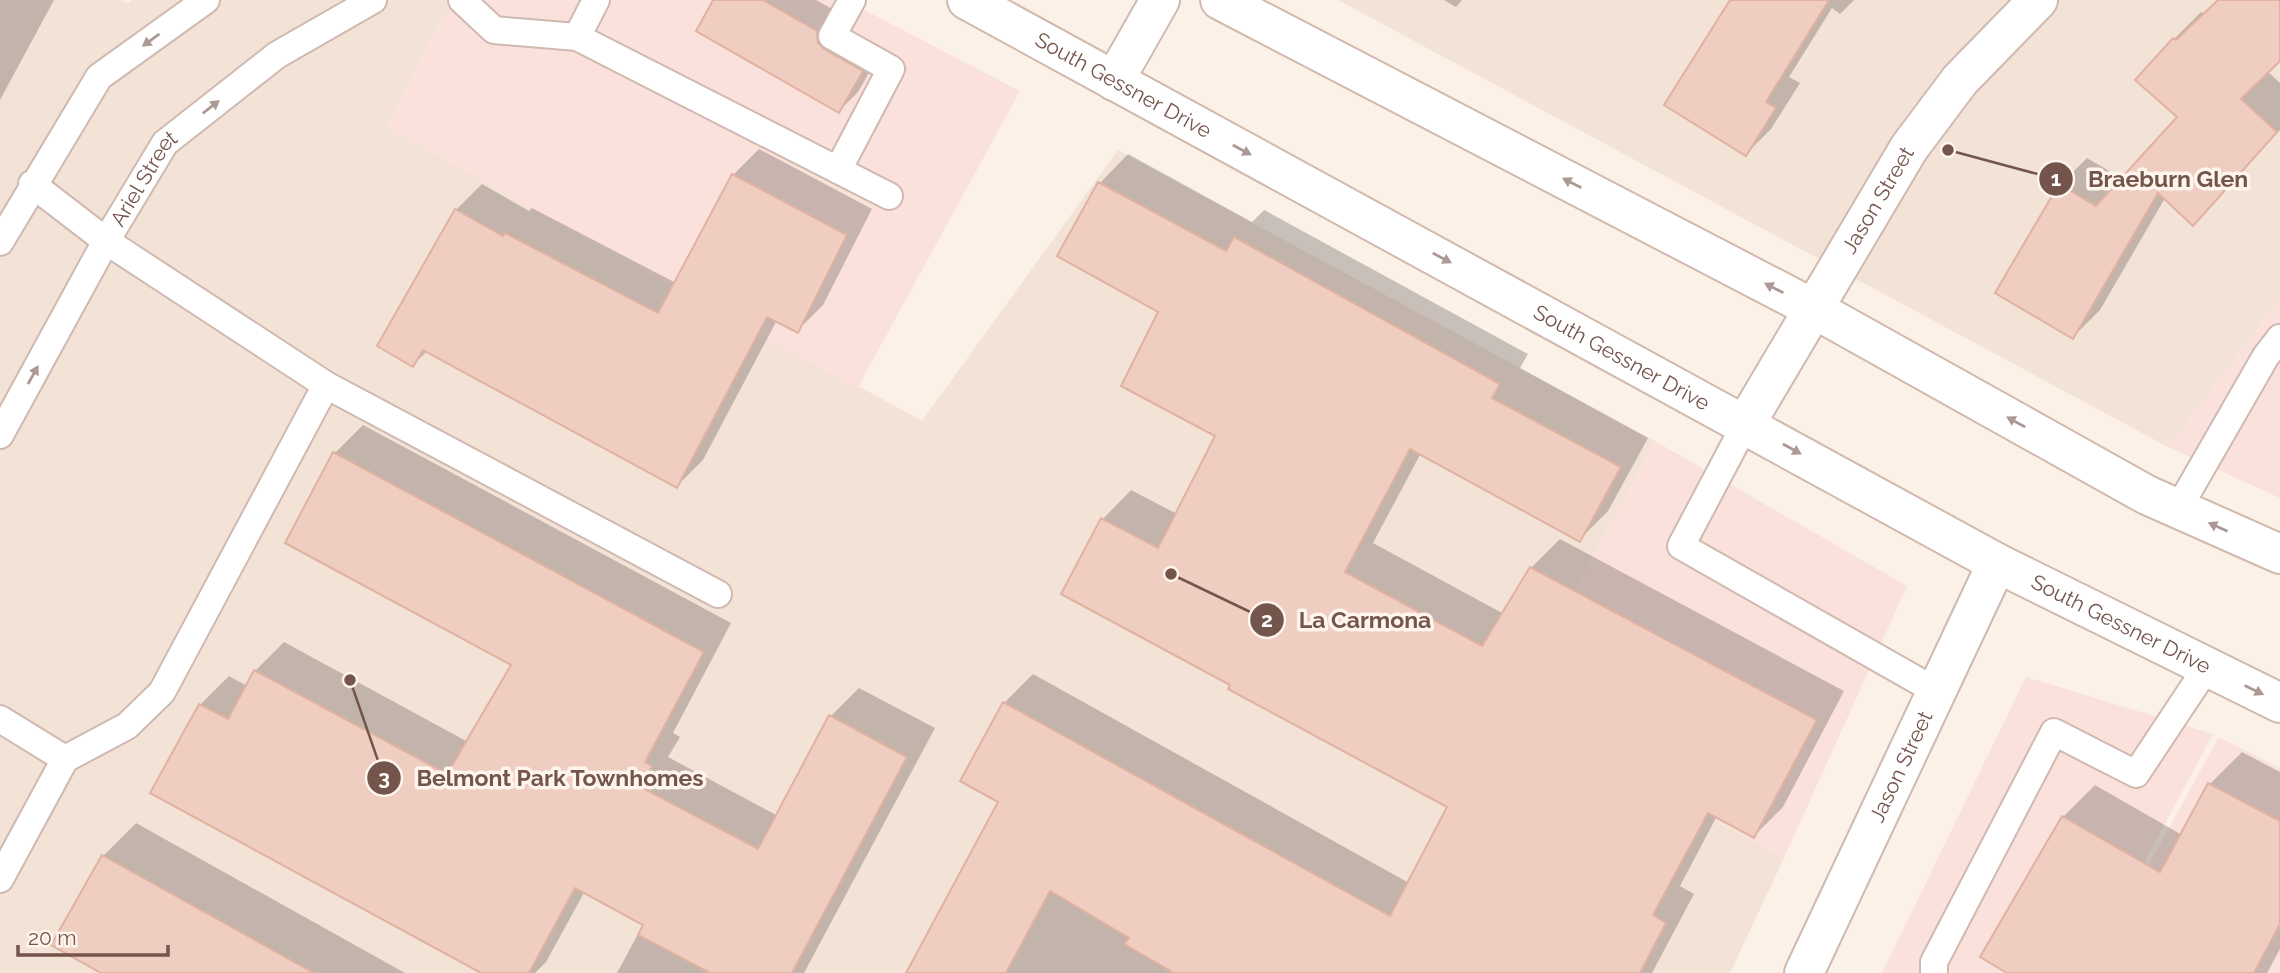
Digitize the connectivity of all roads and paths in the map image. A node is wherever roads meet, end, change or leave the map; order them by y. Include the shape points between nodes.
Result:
1 (206, 0) edge
2 (373, 0) edge
3 (462, 0) edge
4 (596, 0) edge
5 (852, 0) edge
6 (967, 0) edge
7 (1160, 0) edge
8 (1220, 0) edge
9 (2038, 0) edge
10 (577, 37) junction
11 (1114, 81) junction
12 (838, 170) junction
13 (32, 184) junction
14 (889, 196) dead end
15 (106, 241) junction
16 (0, 242) edge
17 (1814, 309) junction
18 (2280, 338) edge
19 (326, 385) junction
20 (1746, 423) junction
21 (0, 435) edge
22 (2178, 509) junction
23 (2280, 554) edge
24 (1997, 563) junction
25 (718, 594) dead end
26 (2207, 667) junction
27 (1936, 691) junction
28 (2280, 703) edge
29 (0, 719) edge
30 (65, 760) junction
31 (0, 879) edge
32 (1804, 973) edge
33 (1934, 973) edge

1 -> 13 lane via 99,76
15 -> 2 lane, Ariel Street via 164,144 277,55
3 - 10 lane via 494,30
4 - 10 lane
5 - 12 lane via 832,36 891,69
6 - 11 main road, South Gessner Drive
7 - 11 main road
17 -> 8 main road
9 - 17 main road, Jason Street via 1960,80 1909,148
10 - 12 lane
11 -> 20 main road, South Gessner Drive
12 - 14 lane
13 - 15 lane
13 - 16 lane
15 - 19 lane
21 -> 15 lane, Ariel Street
17 - 20 main road, Jason Street
22 -> 17 main road
18 - 22 lane
19 - 25 lane
19 - 30 lane via 162,692 127,726
20 -> 24 main road, South Gessner Drive
20 - 27 lane via 1681,546
23 -> 22 main road
24 - 26 main road, South Gessner Drive
24 - 27 main road, Jason Street
26 -> 28 main road, South Gessner Drive
26 - 33 lane via 2136,775 2054,733 1934,962
27 - 32 main road, Jason Street
29 - 30 lane
30 - 31 lane

